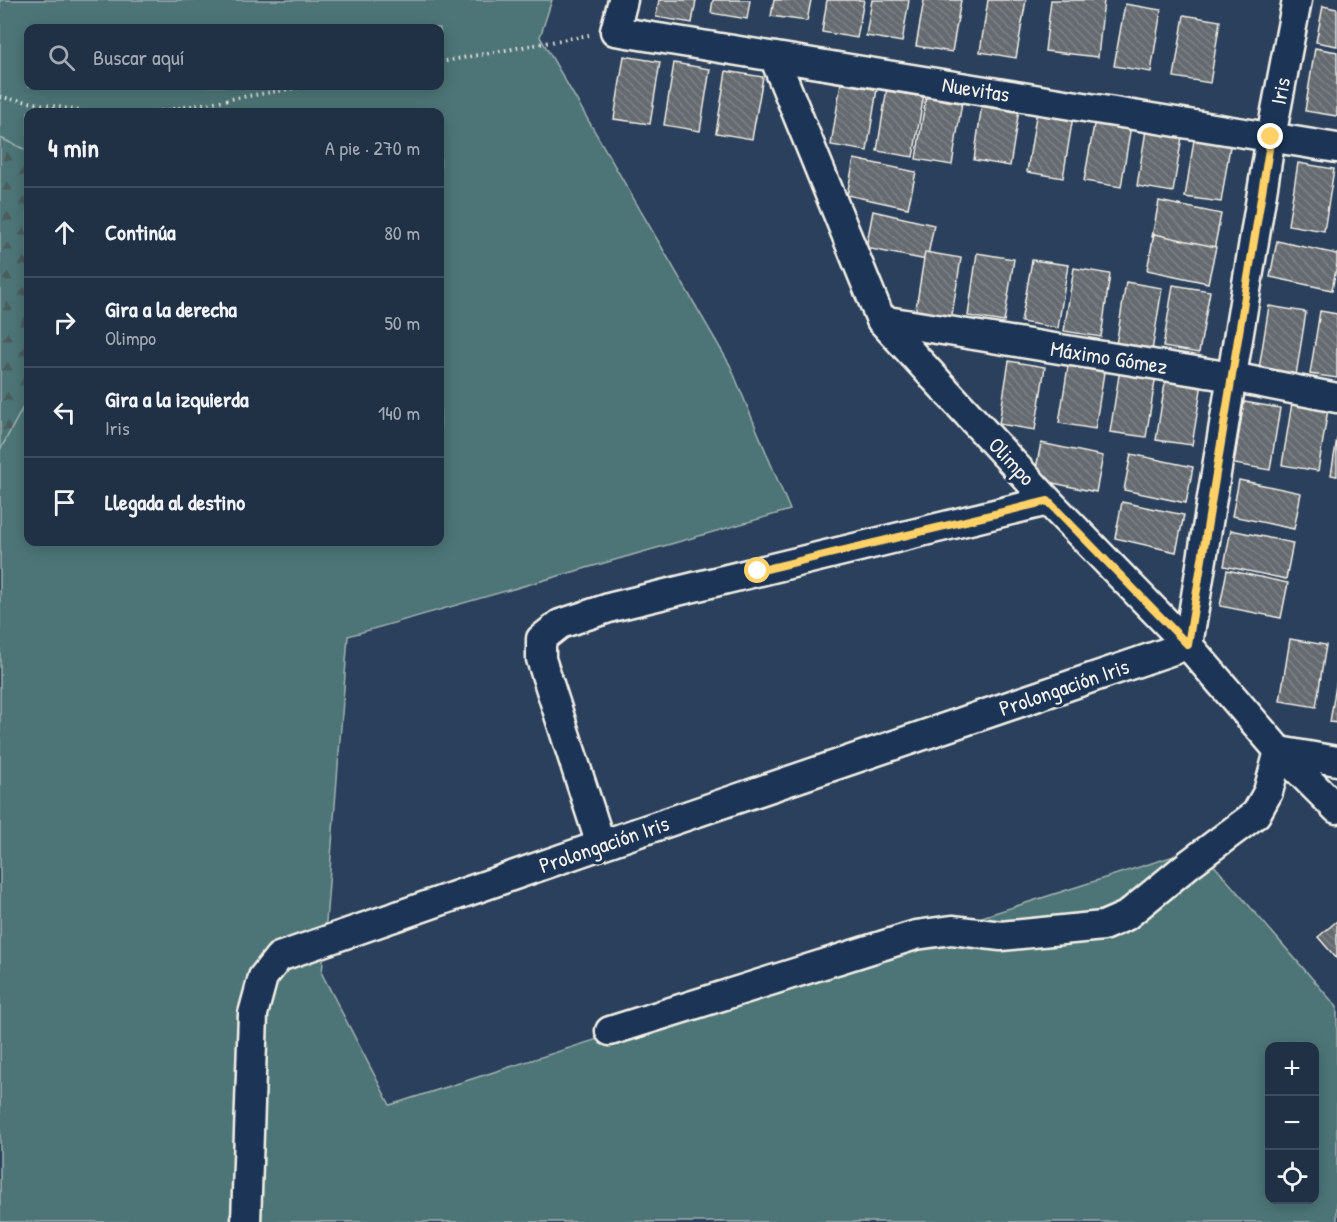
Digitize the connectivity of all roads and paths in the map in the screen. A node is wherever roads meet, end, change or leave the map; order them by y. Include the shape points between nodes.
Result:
1 (623, 0) edge
2 (1297, 0) edge
3 (615, 31) junction
4 (774, 57) junction
5 (444, 61) edge
6 (284, 90) edge
7 (0, 97) edge
8 (63, 108) edge
9 (178, 108) edge
10 (1271, 137) junction
11 (1337, 147) edge
12 (881, 320) junction
13 (1232, 377) junction
14 (1337, 398) edge
15 (1048, 501) junction
16 (1188, 645) junction
17 (1279, 751) junction
18 (1337, 761) edge
19 (1337, 809) edge
20 (601, 845) junction
21 (610, 1030) dead end
22 (246, 1222) edge

1 - 3 street
2 - 10 street, Iris
3 - 4 street, Nuevitas
3 - 5 path
4 - 10 street, Nuevitas
4 - 12 street, Olimpo
6 - 9 path
7 - 8 path
10 - 11 street, Nuevitas
10 - 13 street, Iris
12 - 13 street, Máximo Gómez
12 - 15 street, Olimpo
13 - 14 street, Máximo Gómez
13 - 16 street, Iris
15 - 16 street, Olimpo
15 - 20 street via 612,607 560,624 541,639 541,659
16 - 17 street, Olimpo
16 - 20 street, Prolongación Iris
17 - 18 street
17 - 19 street, Olimpo
17 - 21 street via 1268,792 1256,814 1126,916 1103,926 1001,936 952,930 916,935
20 - 22 street, Prolongación Iris via 279,957 263,977 253,1014

